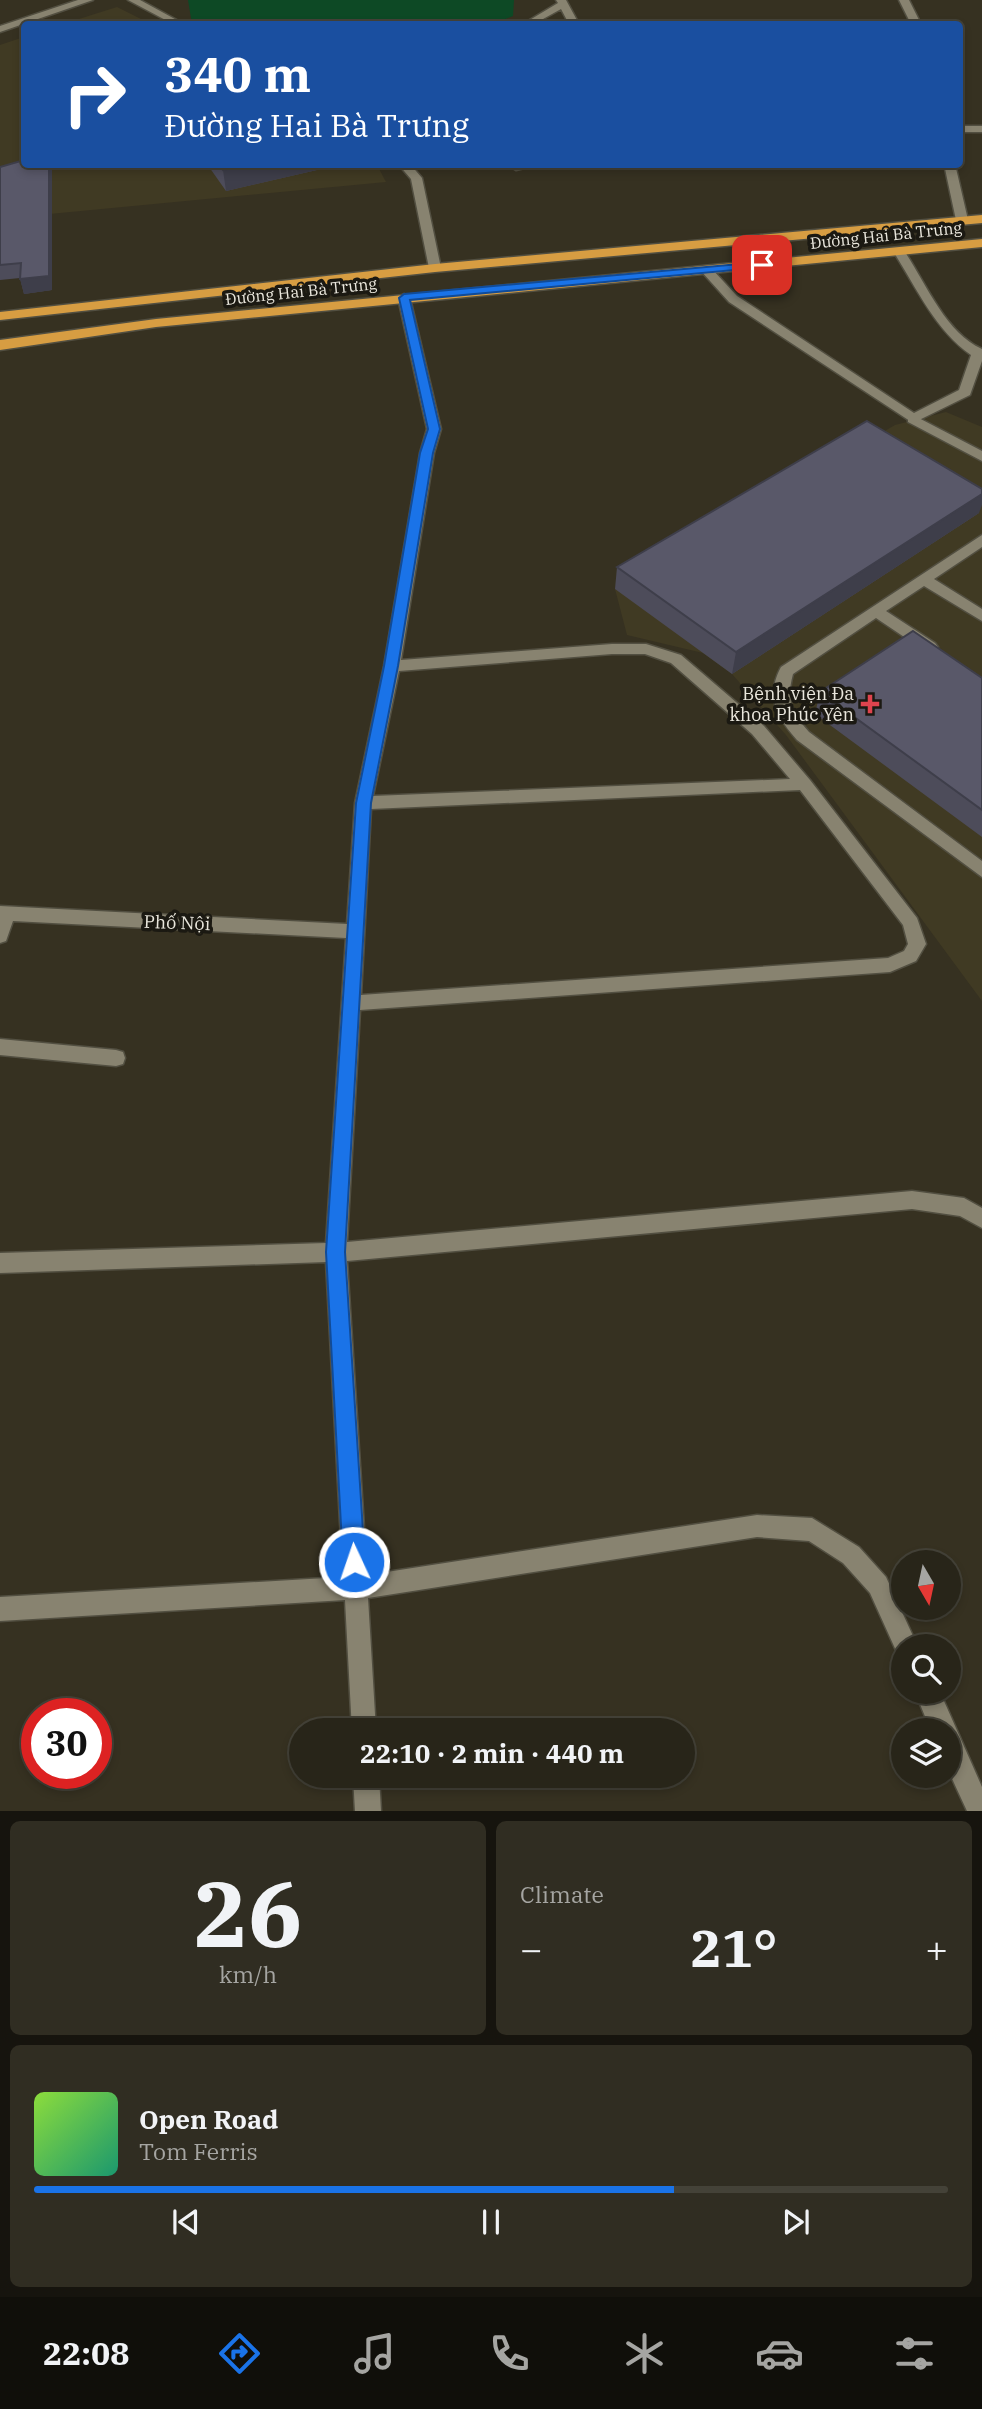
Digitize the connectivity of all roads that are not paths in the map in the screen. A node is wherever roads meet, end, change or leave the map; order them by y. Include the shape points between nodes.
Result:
1 (88, 0) edge
2 (133, 0) edge
3 (904, 0) edge
4 (562, 2) edge
5 (24, 21) edge
6 (173, 21) edge
7 (533, 21) edge
8 (573, 21) edge
9 (914, 21) edge
10 (21, 22) edge
11 (0, 29) edge
12 (963, 129) edge
13 (982, 129) edge
14 (407, 168) edge
15 (950, 168) edge
16 (982, 219) edge
17 (962, 220) junction
18 (982, 243) edge
19 (694, 245) junction
20 (899, 251) junction
21 (435, 268) junction
22 (707, 271) junction
23 (404, 298) junction
24 (0, 316) edge
25 (0, 345) edge
26 (981, 354) edge
27 (913, 419) junction
28 (982, 457) edge
29 (982, 540) edge
30 (923, 579) junction
31 (876, 611) junction
32 (982, 616) edge
33 (940, 654) edge
34 (391, 666) junction
35 (804, 784) junction
36 (363, 803) junction
37 (982, 870) edge
38 (4, 913) edge
39 (355, 931) junction
40 (0, 936) edge
41 (352, 1003) junction
42 (0, 1046) edge
43 (116, 1058) dead end
44 (982, 1219) edge
45 (336, 1252) junction
46 (0, 1263) edge
47 (356, 1588) junction
48 (0, 1609) edge
49 (900, 1634) edge
50 (363, 1718) edge
51 (961, 1769) edge
52 (367, 1788) edge
53 (368, 1811) edge
54 (980, 1811) edge

1 - 5 street
2 - 6 street
3 - 9 street
4 - 7 street
4 - 8 street
10 - 11 street
12 - 13 street
14 - 21 street via 416,178
15 - 17 street
16 - 17 highway, Đường Hai Bà Trưng
17 - 19 highway, Đường Hai Bà Trưng
18 - 20 highway, Đường Hai Bà Trưng
19 - 21 highway, Đường Hai Bà Trưng
19 - 22 highway
20 - 22 highway, Đường Hai Bà Trưng
20 - 26 street via 961,341
21 - 24 highway, Đường Hai Bà Trưng
22 - 23 highway, Đường Hai Bà Trưng
22 - 27 street via 733,299
23 - 25 highway, Đường Hai Bà Trưng via 156,323
23 - 34 street via 434,429
26 - 27 street via 965,392
27 - 28 street
29 - 30 street
30 - 31 street
30 - 32 street
31 - 33 street
31 - 37 street via 786,671 779,695 783,714 803,736
34 - 35 street via 646,649 676,659 758,730
34 - 36 street
35 - 36 street
35 - 41 street via 911,923 917,944 910,956 890,965
36 - 39 street
38 - 39 street, Phố Nội
38 - 40 street
39 - 41 street
41 - 45 street
42 - 43 street
44 - 45 street via 964,1207 912,1200
45 - 46 street
45 - 47 street
47 - 48 street
47 - 49 street via 757,1526 812,1530 851,1555 878,1585
47 - 50 street
51 - 54 street
52 - 53 street

